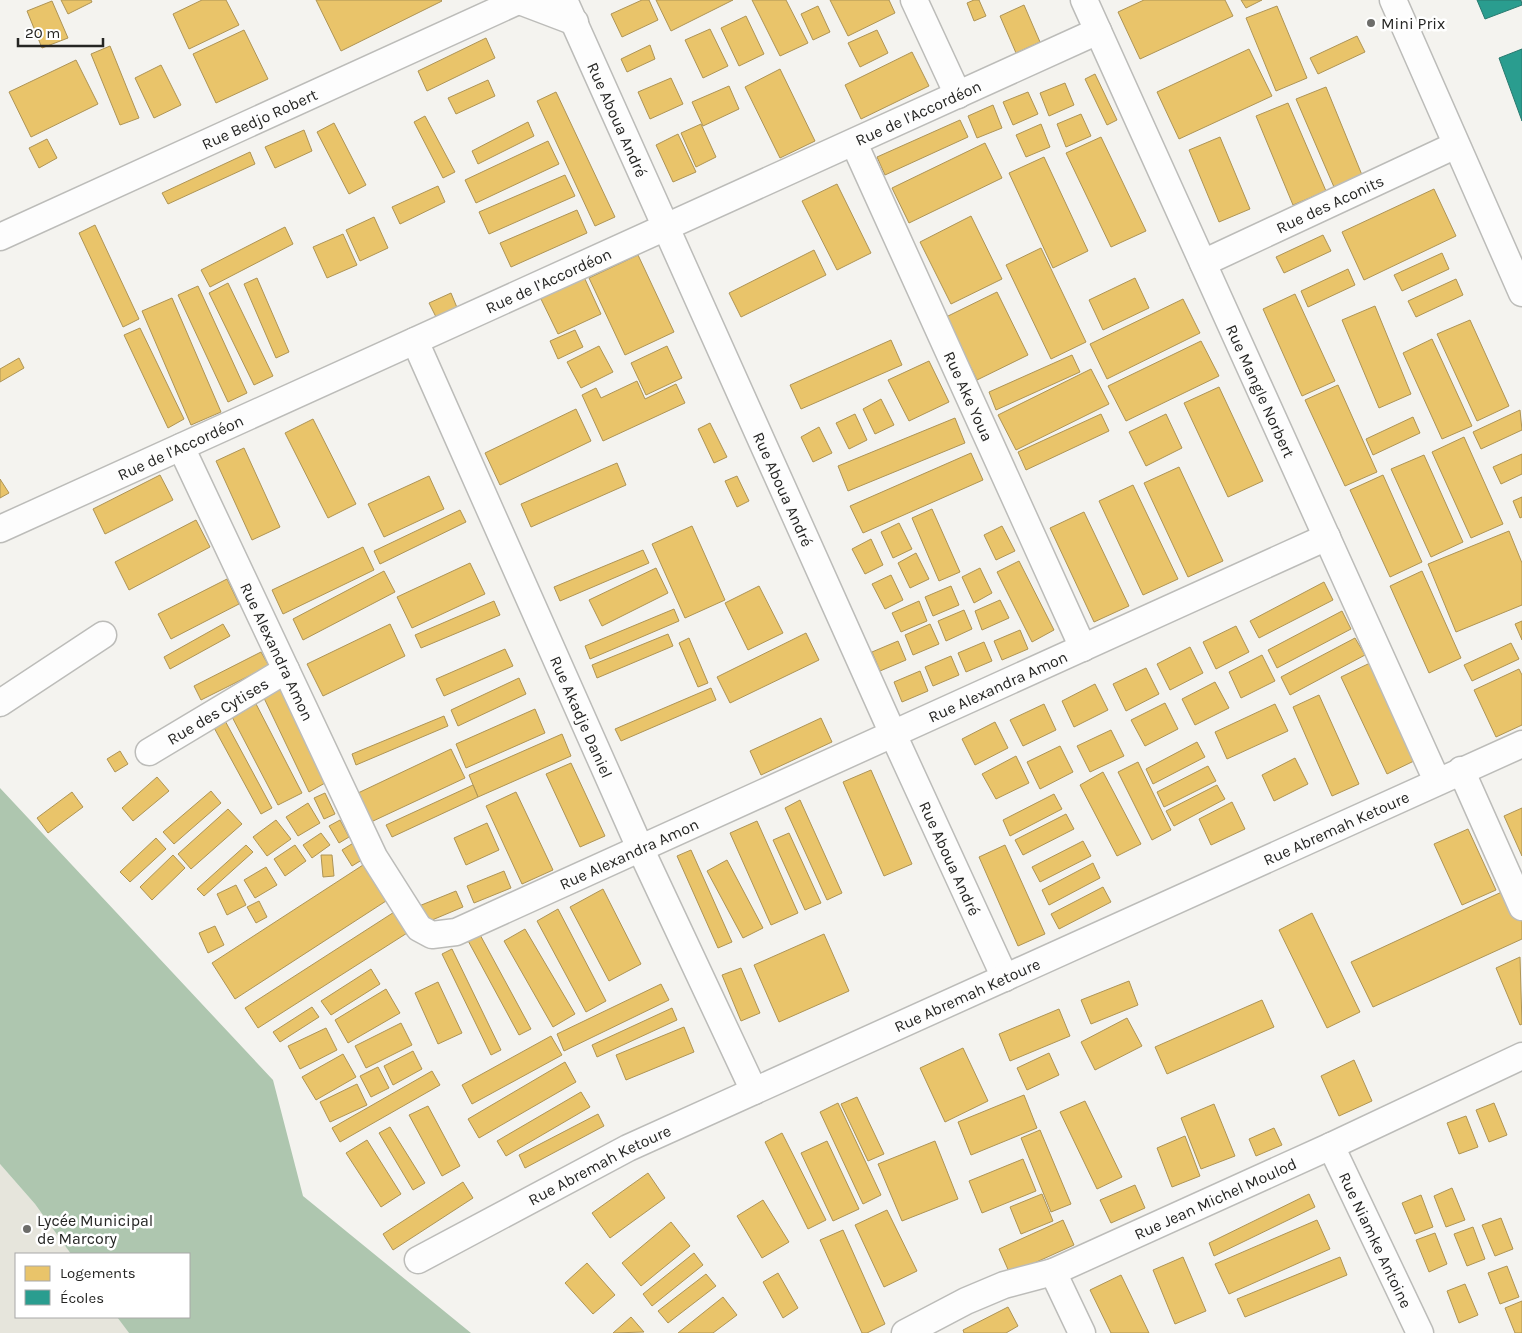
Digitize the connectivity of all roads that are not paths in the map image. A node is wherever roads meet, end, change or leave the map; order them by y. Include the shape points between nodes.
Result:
1 (518, 0) edge
2 (914, 0) edge
3 (1084, 0) edge
4 (1393, 0) edge
5 (569, 11) edge
6 (1098, 32) junction
7 (958, 95) junction
8 (854, 143) junction
9 (1456, 145) junction
10 (665, 226) junction
11 (0, 236) edge
12 (1203, 264) junction
13 (1521, 286) edge
14 (415, 341) junction
15 (181, 447) junction
16 (0, 529) edge
17 (1327, 537) junction
18 (103, 635) dead end
19 (1083, 648) junction
20 (286, 670) junction
21 (0, 703) edge
22 (893, 734) junction
23 (1522, 744) edge
24 (149, 752) dead end
25 (1461, 770) junction
26 (1438, 781) junction
27 (640, 848) junction
28 (1522, 907) edge
29 (1005, 978) junction
30 (1522, 1056) edge
31 (754, 1091) junction
32 (1331, 1146) junction
33 (418, 1260) dead end
34 (1053, 1272) junction
35 (949, 1323) edge
36 (905, 1333) edge
37 (1082, 1333) edge
38 (1420, 1333) edge

1 - 5 street
1 - 11 street, Rue Bedjo Robert
2 - 7 street
3 - 6 street, Rue Mangle Norbert
4 - 9 street
5 - 10 street, Rue Aboua André
6 - 7 street, Rue de l'Accordéon
6 - 12 street, Rue Mangle Norbert
7 - 8 street, Rue de l'Accordéon
8 - 10 street, Rue de l'Accordéon
8 - 19 street, Rue Ake Youa
9 - 12 street, Rue des Aconits
9 - 13 street
10 - 14 street, Rue de l'Accordéon
10 - 22 street, Rue Aboua André
12 - 17 street, Rue Mangle Norbert
14 - 15 street, Rue de l'Accordéon
14 - 27 street, Rue Akadje Daniel
15 - 16 street, Rue de l'Accordéon
15 - 20 street, Rue Alexandra Amon
17 - 19 street, Rue Alexandra Amon
17 - 26 street, Rue Mangle Norbert
18 - 21 street
19 - 22 street, Rue Alexandra Amon
20 - 24 street, Rue des Cytises
20 - 27 street, Rue Alexandra Amon via 374,857 419,928 432,934 456,932
22 - 27 street, Rue Alexandra Amon
22 - 29 street, Rue Aboua André
23 - 25 street, Rue Abremah Ketoure
25 - 26 street, Rue Abremah Ketoure
25 - 28 street
26 - 29 street, Rue Abremah Ketoure
27 - 31 street, Rue Akadje Daniel
29 - 31 street, Rue Abremah Ketoure
30 - 32 street, Rue Jean Michel Moulod
31 - 33 street, Rue Abremah Ketoure via 628,1148
32 - 34 street, Rue Jean Michel Moulod
32 - 38 street, Rue Niamke Antoine
34 - 35 street, Rue Jean Michel Moulod via 1004,1285 966,1301
34 - 37 street
35 - 36 street, Rue Jean Michel Moulod

